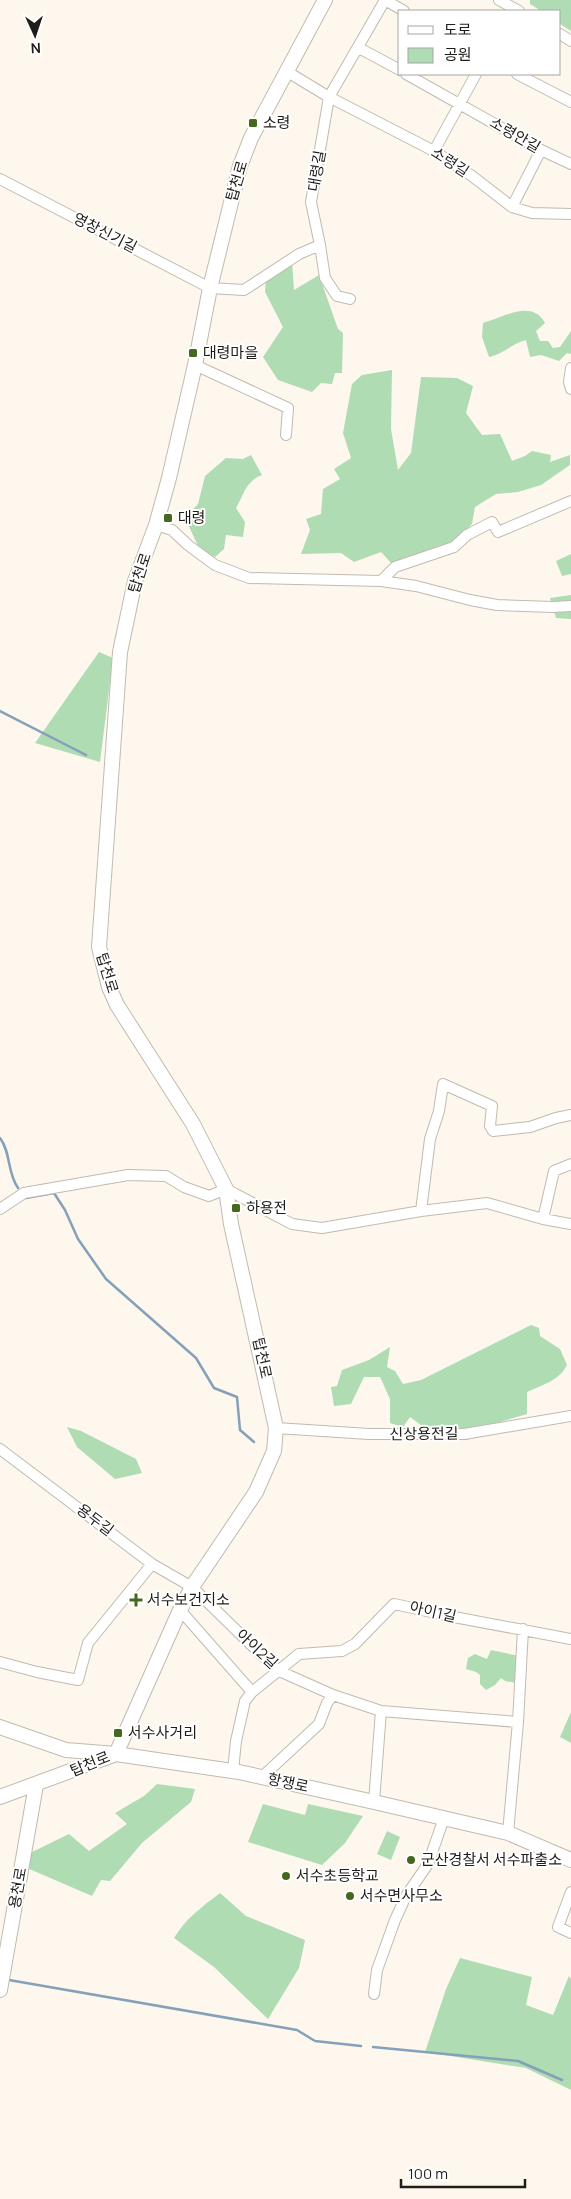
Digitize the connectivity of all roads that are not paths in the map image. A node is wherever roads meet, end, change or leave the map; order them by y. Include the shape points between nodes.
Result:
1 (325, 0) edge
2 (385, 0) edge
3 (499, 0) edge
4 (514, 8) edge
5 (402, 10) edge
6 (358, 48) junction
7 (398, 69) edge
8 (286, 71) junction
9 (408, 75) edge
10 (475, 75) edge
11 (519, 75) edge
12 (330, 97) junction
13 (571, 102) edge
14 (460, 103) junction
15 (434, 150) junction
16 (542, 150) junction
17 (571, 164) edge
18 (0, 179) edge
19 (512, 207) junction
20 (571, 214) edge
21 (320, 245) junction
22 (210, 288) junction
23 (350, 299) dead end
24 (195, 365) junction
25 (571, 368) edge
26 (571, 389) edge
27 (286, 435) dead end
28 (571, 501) edge
29 (156, 525) junction
30 (380, 581) junction
31 (571, 606) edge
32 (571, 1115) edge
33 (571, 1164) edge
34 (226, 1189) junction
35 (0, 1209) edge
36 (421, 1211) junction
37 (543, 1219) junction
38 (571, 1224) edge
39 (571, 1416) edge
40 (276, 1428) junction
41 (0, 1449) edge
42 (152, 1564) junction
43 (192, 1587) junction
44 (180, 1610) junction
45 (523, 1629) junction
46 (571, 1639) edge
47 (0, 1662) edge
48 (277, 1670) junction
49 (252, 1692) junction
50 (333, 1695) junction
51 (381, 1712) junction
52 (518, 1722) junction
53 (0, 1727) edge
54 (116, 1754) junction
55 (233, 1772) junction
56 (262, 1777) junction
57 (36, 1785) junction
58 (0, 1797) edge
59 (374, 1802) junction
60 (444, 1818) junction
61 (508, 1833) junction
62 (571, 1860) edge
63 (571, 1892) edge
64 (571, 1933) edge
65 (0, 1990) edge
66 (374, 1994) dead end

1 - 8 main road, 탑천로
2 - 5 street
2 - 6 street
3 - 4 street
6 - 7 street
6 - 12 street
8 - 12 street, 소령길
8 - 22 main road, 탑천로 via 240,166
9 - 14 street, 소령안길
10 - 14 street
11 - 13 street
12 - 15 street, 소령길
12 - 21 street, 대령길 via 311,202
14 - 15 street
14 - 16 street, 소령안길
15 - 19 street, 소령길
16 - 17 street, 소령안길
16 - 19 street
18 - 22 street, 영창신기길
19 - 20 street, 소령길 via 532,213
21 - 22 street via 299,254 244,290
21 - 23 street, 대령길 via 324,278 337,296
22 - 24 main road, 탑천로
24 - 27 street via 288,408
24 - 29 main road, 탑천로
25 - 26 street
28 - 30 street via 498,532 492,522 467,535 454,547 395,568
29 - 30 street via 172,530 216,565 249,578
29 - 34 main road, 탑천로 via 135,581 120,652 98,947 117,1005 194,1124
30 - 31 street via 496,605
32 - 36 street via 530,1127 494,1131 490,1126 492,1106 442,1084 439,1111 430,1139
33 - 37 street via 554,1171
34 - 35 street via 209,1196 166,1176 128,1175 24,1193
34 - 36 street via 292,1224 322,1228
34 - 40 main road, 탑천로
36 - 37 street via 487,1203
37 - 38 street
39 - 40 street, 신상용전길 via 464,1434 369,1434
40 - 43 main road, 탑천로 via 274,1451 256,1492
41 - 42 street, 용두길
42 - 43 street, 용두길
42 - 47 street via 88,1643 78,1680
43 - 44 main road, 탑천로
43 - 48 street, 아이2길
44 - 49 street
44 - 54 main road, 탑천로
45 - 46 street
45 - 48 street, 아이1길 via 394,1604 355,1644 342,1651 299,1654
45 - 52 street
48 - 49 street, 아이1길
48 - 50 street, 아이2길
49 - 55 street, 아이1길 via 245,1701
50 - 51 street, 아이2길
50 - 56 street via 319,1724
51 - 52 street, 아이2길
51 - 59 street
52 - 61 street
53 - 54 main road, 항쟁로 via 66,1750
54 - 55 main road, 항쟁로
54 - 57 main road, 탑천로
55 - 56 main road, 항쟁로
56 - 59 main road, 항쟁로
57 - 58 main road, 탑천로
57 - 65 main road, 용천로
59 - 60 main road, 항쟁로
60 - 61 main road, 항쟁로
60 - 66 street via 428,1864 406,1896 396,1920 377,1970
61 - 62 main road, 항쟁로
63 - 64 street via 558,1927

